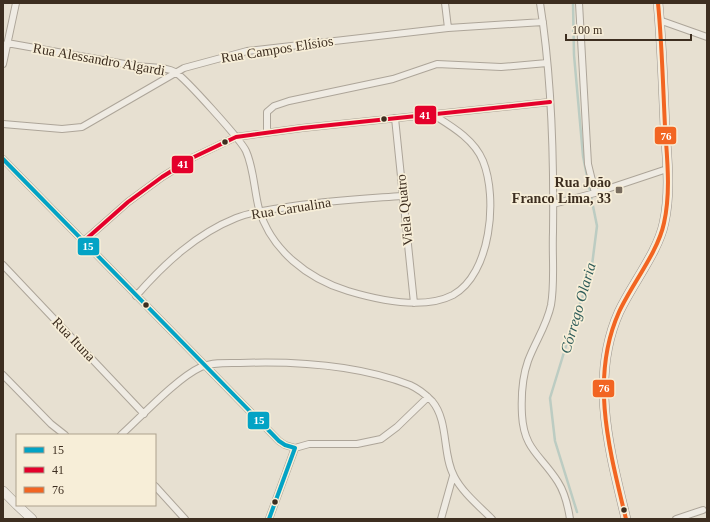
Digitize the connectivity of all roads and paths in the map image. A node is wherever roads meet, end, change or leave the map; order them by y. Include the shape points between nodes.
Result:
1 (16, 3) edge
2 (445, 3) edge
3 (540, 3) edge
4 (579, 3) edge
5 (658, 3) edge
6 (659, 20) junction
7 (543, 22) junction
8 (448, 28) junction
9 (707, 37) edge
10 (7, 44) junction
11 (547, 63) junction
12 (3, 64) edge
13 (175, 72) junction
14 (550, 102) junction
15 (432, 114) junction
16 (395, 118) junction
17 (3, 124) edge
18 (267, 132) junction
19 (236, 137) junction
20 (3, 159) edge
21 (667, 168) junction
22 (593, 194) junction
23 (402, 196) junction
24 (553, 204) junction
25 (260, 211) junction
26 (84, 241) junction
27 (3, 265) edge
28 (136, 296) junction
29 (414, 303) junction
30 (204, 366) junction
31 (3, 375) edge
32 (428, 396) junction
33 (144, 414) junction
34 (64, 434) edge
35 (121, 434) edge
36 (295, 448) junction
37 (453, 476) junction
38 (156, 487) edge
39 (3, 491) edge
40 (16, 504) edge
41 (18, 506) edge
42 (703, 510) dead end
43 (32, 519) edge
44 (185, 519) edge
45 (269, 519) edge
46 (440, 519) edge
47 (492, 519) edge
48 (570, 519) edge
49 (626, 519) edge
50 (676, 519) edge

1 - 10 street
2 - 8 street
3 - 7 street
4 - 22 street via 588,164
5 - 6 street
6 - 9 street
6 - 21 street
7 - 8 street, Rua Campos Elísios
7 - 11 street
8 - 13 street, Rua Campos Elísios via 247,51 195,64
10 - 12 street
10 - 13 street, Rua Alessandro Algardi
11 - 14 street
11 - 18 street via 501,67 456,64 426,66 393,79 274,106 267,112
13 - 17 street, Rua Campos Elísios via 82,127 62,129
13 - 19 street, Rua Alessandro Algardi
14 - 15 street
14 - 24 street
15 - 16 street
15 - 29 street, Rua Alessandro Algardi via 460,132 474,146 483,161 491,198 491,220 481,257 474,274 464,286 452,295
16 - 18 street
16 - 23 street, Viela Quatro
18 - 19 street
19 - 25 street, Rua Alessandro Algardi via 246,150
19 - 26 street via 194,157 162,177 128,202
20 - 26 street
21 - 22 street
21 - 49 street via 668,199 662,231 619,312 606,356 604,418
22 - 24 street
23 - 25 street, Rua Carualina via 322,202
23 - 29 street, Viela Quatro
24 - 48 street via 551,305 525,370 522,414 527,440 534,453 558,482 568,504
25 - 28 street, Rua Carualina via 237,218 201,237 166,264
25 - 29 street, Rua Alessandro Algardi via 275,243 307,272 348,291 395,302
26 - 28 street
27 - 33 street, Rua Ituna
28 - 30 street
30 - 32 street via 253,362 348,369 401,382
30 - 33 street via 185,377
30 - 36 street via 279,441
31 - 34 street
32 - 36 street via 389,435 381,439 357,444 316,443
32 - 37 street via 439,414
33 - 35 street
36 - 45 street
37 - 46 street
37 - 47 street
38 - 44 street
39 - 40 street
41 - 43 street
42 - 50 street

